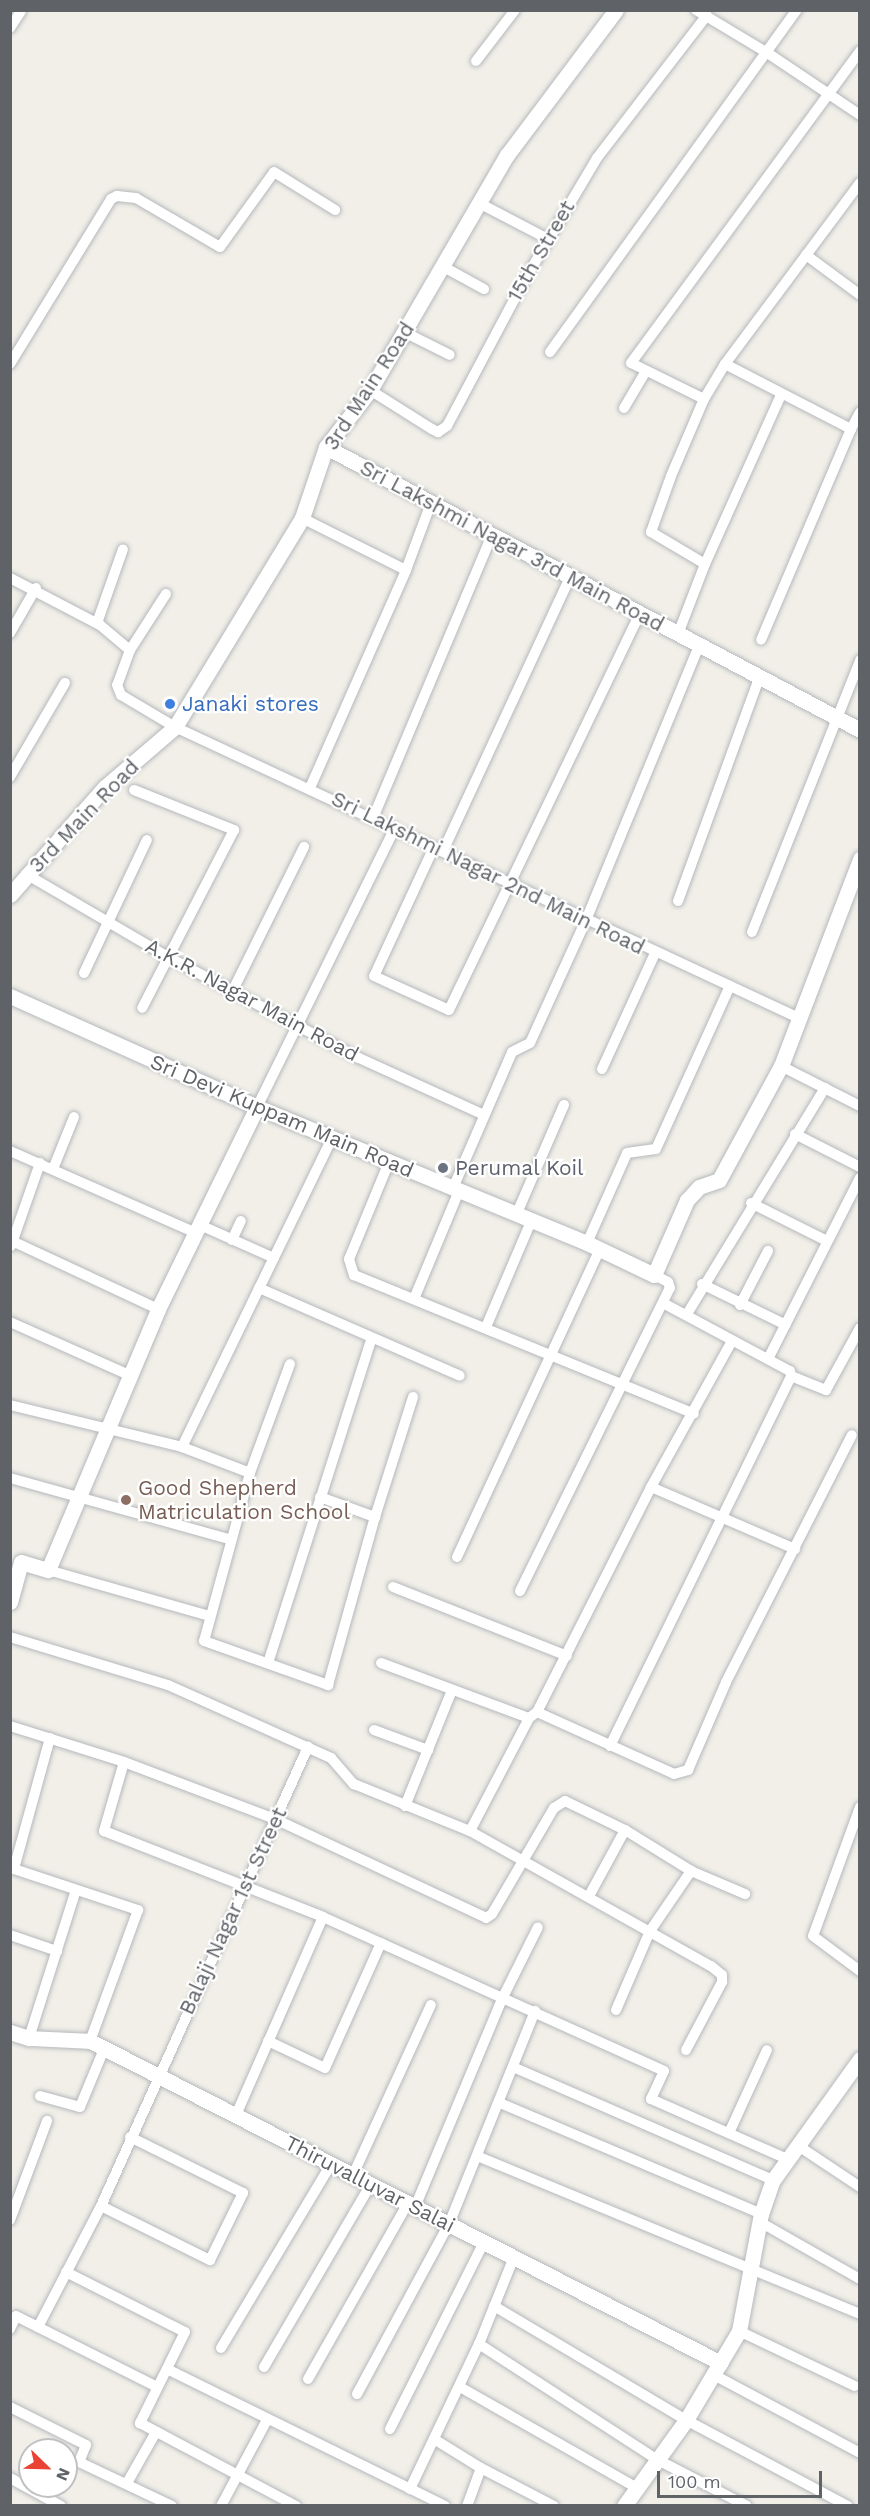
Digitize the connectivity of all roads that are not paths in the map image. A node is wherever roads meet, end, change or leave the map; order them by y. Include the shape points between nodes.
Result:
1 (514, 10) edge
2 (616, 10) edge
3 (696, 10) edge
4 (797, 10) edge
5 (21, 11) edge
6 (707, 15) junction
7 (10, 28) edge
8 (860, 51) edge
9 (766, 52) junction
10 (476, 61) dead end
11 (829, 92) junction
12 (860, 115) edge
13 (860, 183) edge
14 (479, 203) junction
15 (335, 210) dead end
16 (548, 239) junction
17 (806, 255) junction
18 (442, 266) junction
19 (484, 289) dead end
20 (860, 295) edge
21 (404, 332) junction
22 (550, 352) dead end
23 (450, 355) dead end
24 (10, 364) edge
25 (725, 364) junction
26 (646, 371) junction
27 (370, 390) junction
28 (780, 394) junction
29 (704, 399) junction
30 (624, 408) dead end
31 (860, 412) edge
32 (851, 429) junction
33 (326, 447) junction
34 (431, 503) junction
35 (302, 518) junction
36 (492, 535) junction
37 (123, 549) dead end
38 (705, 564) junction
39 (406, 570) junction
40 (10, 578) edge
41 (570, 578) junction
42 (36, 588) junction
43 (166, 594) dead end
44 (639, 615) junction
45 (97, 623) junction
46 (10, 633) edge
47 (678, 634) junction
48 (761, 640) dead end
49 (699, 645) junction
50 (130, 650) junction
51 (860, 660) edge
52 (759, 678) junction
53 (65, 683) dead end
54 (836, 720) junction
55 (176, 727) junction
56 (860, 730) edge
57 (10, 777) edge
58 (310, 788) junction
59 (134, 790) dead end
60 (373, 818) junction
61 (396, 828) junction
62 (147, 840) dead end
63 (304, 847) dead end
64 (438, 849) junction
65 (860, 859) edge
66 (26, 874) junction
67 (513, 885) junction
68 (10, 896) edge
69 (678, 901) dead end
70 (586, 920) junction
71 (107, 922) junction
72 (752, 932) dead end
73 (655, 953) junction
74 (168, 957) junction
75 (84, 973) dead end
76 (730, 986) junction
77 (233, 990) junction
78 (10, 996) edge
79 (142, 1008) dead end
80 (801, 1019) junction
81 (298, 1025) junction
82 (781, 1066) junction
83 (602, 1069) dead end
84 (825, 1088) junction
85 (564, 1105) dead end
86 (860, 1106) edge
87 (257, 1107) junction
88 (484, 1115) junction
89 (74, 1117) dead end
90 (795, 1134) junction
91 (332, 1138) junction
92 (10, 1151) edge
93 (389, 1162) junction
94 (40, 1164) junction
95 (860, 1167) edge
96 (53, 1169) junction
97 (860, 1178) edge
98 (456, 1190) junction
99 (751, 1203) junction
100 (517, 1213) junction
101 (532, 1219) junction
102 (241, 1221) dead end
103 (198, 1229) junction
104 (232, 1240) junction
105 (827, 1241) junction
106 (11, 1242) edge
107 (593, 1246) junction
108 (768, 1251) dead end
109 (274, 1258) junction
110 (654, 1275) junction
111 (702, 1284) junction
112 (259, 1288) junction
113 (414, 1299) junction
114 (663, 1304) junction
115 (740, 1305) junction
116 (158, 1309) junction
117 (687, 1314) junction
118 (10, 1322) edge
119 (786, 1325) junction
120 (486, 1327) junction
121 (860, 1328) edge
122 (372, 1338) junction
123 (732, 1341) junction
124 (551, 1353) junction
125 (768, 1359) junction
126 (290, 1364) dead end
127 (129, 1375) junction
128 (460, 1376) dead end
129 (791, 1376) junction
130 (625, 1385) junction
131 (413, 1397) dead end
132 (10, 1406) edge
133 (694, 1414) junction
134 (105, 1428) junction
135 (852, 1436) dead end
136 (182, 1447) junction
137 (250, 1473) junction
138 (10, 1478) edge
139 (651, 1487) junction
140 (76, 1497) junction
141 (320, 1497) junction
142 (375, 1517) junction
143 (724, 1519) junction
144 (229, 1539) junction
145 (795, 1549) junction
146 (457, 1557) dead end
147 (16, 1560) edge
148 (48, 1570) junction
149 (393, 1587) dead end
150 (520, 1591) dead end
151 (10, 1602) edge
152 (209, 1616) junction
153 (10, 1637) edge
154 (567, 1656) junction
155 (268, 1663) junction
156 (381, 1663) dead end
157 (452, 1690) junction
158 (533, 1715) junction
159 (10, 1726) edge
160 (374, 1730) dead end
161 (50, 1738) junction
162 (610, 1746) junction
163 (308, 1747) junction
164 (428, 1750) junction
165 (124, 1762) junction
166 (405, 1806) junction
167 (860, 1807) edge
168 (275, 1819) junction
169 (625, 1830) junction
170 (470, 1831) junction
171 (522, 1861) junction
172 (691, 1871) junction
173 (246, 1885) junction
174 (76, 1890) junction
175 (745, 1894) dead end
176 (589, 1896) junction
177 (323, 1917) junction
178 (538, 1927) dead end
179 (650, 1931) junction
180 (10, 1935) edge
181 (381, 1943) junction
182 (57, 1951) junction
183 (860, 1971) edge
184 (502, 2000) junction
185 (431, 2005) dead end
186 (616, 2010) dead end
187 (534, 2011) junction
188 (10, 2032) edge
189 (29, 2038) junction
190 (268, 2041) junction
191 (90, 2042) junction
192 (104, 2049) junction
193 (687, 2050) dead end
194 (767, 2050) dead end
195 (860, 2059) edge
196 (513, 2067) junction
197 (157, 2075) junction
198 (40, 2096) dead end
199 (500, 2103) junction
200 (236, 2115) junction
201 (47, 2121) dead end
202 (729, 2133) junction
203 (130, 2137) junction
204 (797, 2145) junction
205 (477, 2156) junction
206 (785, 2158) junction
207 (331, 2164) junction
208 (354, 2175) junction
209 (773, 2180) junction
210 (371, 2184) junction
211 (860, 2187) edge
212 (412, 2205) junction
213 (100, 2206) junction
214 (761, 2218) junction
215 (10, 2220) edge
216 (449, 2224) junction
217 (484, 2242) junction
218 (514, 2258) junction
219 (752, 2270) junction
220 (66, 2272) junction
221 (860, 2279) edge
222 (494, 2306) junction
223 (860, 2314) edge
224 (38, 2327) junction
225 (10, 2329) edge
226 (740, 2331) junction
227 (479, 2344) junction
228 (220, 2348) dead end
229 (264, 2367) dead end
230 (167, 2369) junction
231 (717, 2369) junction
232 (308, 2379) dead end
233 (855, 2386) dead end
234 (157, 2387) junction
235 (460, 2387) junction
236 (357, 2394) dead end
237 (10, 2407) edge
238 (267, 2420) junction
239 (686, 2420) junction
240 (390, 2429) dead end
241 (156, 2432) junction
242 (435, 2439) junction
243 (860, 2453) edge
244 (656, 2459) junction
245 (481, 2468) junction
246 (237, 2474) junction
247 (10, 2478) edge
248 (127, 2483) junction
249 (635, 2487) junction
250 (410, 2489) junction
251 (539, 2502) edge
252 (62, 2505) edge
253 (172, 2505) edge
254 (221, 2505) edge
255 (296, 2505) edge
256 (445, 2505) edge
257 (467, 2505) edge
258 (554, 2505) edge
259 (624, 2505) edge
260 (747, 2505) edge
261 (848, 2505) edge

1 - 10 street
2 - 14 street, 3rd Main Road via 507,155
3 - 6 street
4 - 9 street
5 - 7 street
6 - 9 street
6 - 16 street, 15th Street via 597,158
8 - 11 street
9 - 11 street
9 - 22 street
11 - 12 street
11 - 26 street via 631,363
13 - 17 street
14 - 16 street
14 - 18 street, 3rd Main Road
15 - 24 street via 274,172 220,247 136,198 117,196 111,199
16 - 27 street, 15th Street via 443,430 432,429
17 - 20 street
17 - 25 street
18 - 19 street
18 - 21 street, 3rd Main Road
21 - 23 street
21 - 27 street, 3rd Main Road
25 - 28 street
25 - 29 street
26 - 29 street
26 - 30 street
27 - 33 street, 3rd Main Road
28 - 32 street
28 - 38 street
29 - 38 street via 651,532 659,541
31 - 32 street
32 - 48 street
33 - 34 street, Sri Lakshmi Nagar 3rd Main Road
33 - 35 street, 3rd Main Road
34 - 36 street, Sri Lakshmi Nagar 3rd Main Road
34 - 39 street
35 - 39 street
35 - 55 street, 3rd Main Road
36 - 41 street, Sri Lakshmi Nagar 3rd Main Road
36 - 60 street
37 - 45 street
38 - 47 street
39 - 58 street
40 - 42 street
41 - 44 street, Sri Lakshmi Nagar 3rd Main Road
41 - 64 street
42 - 45 street
42 - 46 street
43 - 50 street
44 - 47 street, Sri Lakshmi Nagar 3rd Main Road
44 - 67 street
45 - 50 street
47 - 49 street, Sri Lakshmi Nagar 3rd Main Road
49 - 52 street, Sri Lakshmi Nagar 3rd Main Road
49 - 70 street
50 - 55 street, Sri Lakshmi Nagar 2nd Main Road via 117,685 118,693
51 - 54 street
52 - 54 street, Sri Lakshmi Nagar 3rd Main Road
52 - 69 street
53 - 57 street
54 - 56 street, Sri Lakshmi Nagar 3rd Main Road
54 - 72 street
55 - 58 street, Sri Lakshmi Nagar 2nd Main Road
55 - 66 street, 3rd Main Road via 105,787
58 - 60 street, Sri Lakshmi Nagar 2nd Main Road
59 - 74 street via 234,830
60 - 61 street, Sri Lakshmi Nagar 2nd Main Road
61 - 64 street, Sri Lakshmi Nagar 2nd Main Road
61 - 81 street
62 - 71 street
63 - 77 street
64 - 67 street, Sri Lakshmi Nagar 2nd Main Road
64 - 67 street via 374,976 449,1010
65 - 80 street
66 - 68 street, 3rd Main Road
66 - 71 street, A.K.R. Nagar Main Road
67 - 70 street, Sri Lakshmi Nagar 2nd Main Road
70 - 73 street, Sri Lakshmi Nagar 2nd Main Road
70 - 88 street via 530,1043 512,1052
71 - 74 street, A.K.R. Nagar Main Road
71 - 75 street
73 - 76 street, Sri Lakshmi Nagar 2nd Main Road
73 - 83 street
74 - 77 street, A.K.R. Nagar Main Road
74 - 79 street
76 - 80 street, Sri Lakshmi Nagar 2nd Main Road
76 - 107 street via 656,1149 627,1153
77 - 81 street, A.K.R. Nagar Main Road
78 - 87 street, Sri Devi Kuppam Main Road
80 - 82 street
81 - 87 street
81 - 88 street, A.K.R. Nagar Main Road
82 - 84 street
82 - 110 street via 719,1180 699,1187 687,1200
84 - 86 street
84 - 90 street
85 - 100 street
87 - 91 street, Sri Devi Kuppam Main Road
87 - 103 street
88 - 98 street
89 - 96 street
90 - 95 street
90 - 99 street
91 - 93 street, Sri Devi Kuppam Main Road
91 - 109 street
92 - 94 street
93 - 98 street, Sri Devi Kuppam Main Road
93 - 113 street via 349,1265 354,1275
94 - 96 street
94 - 106 street
96 - 103 street
97 - 105 street
98 - 100 street, Sri Devi Kuppam Main Road
98 - 113 street
99 - 105 street
99 - 111 street
100 - 101 street, Sri Devi Kuppam Main Road
101 - 107 street, Sri Devi Kuppam Main Road
101 - 120 street
102 - 104 street
103 - 104 street
103 - 116 street
104 - 109 street
105 - 119 street
106 - 116 street
107 - 110 street, Sri Devi Kuppam Main Road
107 - 124 street
108 - 115 street
109 - 112 street
110 - 114 street via 670,1286
111 - 115 street
111 - 117 street
112 - 122 street
112 - 136 street
113 - 120 street
114 - 117 street
114 - 130 street
115 - 119 street
116 - 127 street
117 - 123 street
118 - 127 street
119 - 125 street
120 - 124 street
121 - 129 street via 826,1390
122 - 128 street
122 - 141 street
123 - 125 street
123 - 133 street
124 - 130 street
124 - 146 street
125 - 129 street
126 - 137 street
127 - 134 street
129 - 143 street
130 - 133 street
130 - 150 street
131 - 142 street
132 - 134 street
133 - 139 street
134 - 136 street
134 - 140 street
135 - 145 street
136 - 137 street
137 - 144 street
138 - 140 street
139 - 143 street
139 - 154 street
140 - 144 street
140 - 148 street
141 - 142 street
141 - 155 street
142 - 155 street via 328,1685
143 - 145 street
143 - 162 street
144 - 152 street
145 - 162 street via 726,1682 688,1770 674,1774
147 - 148 street
147 - 151 street
148 - 152 street
149 - 154 street
152 - 155 street via 204,1641
153 - 163 street via 168,1685
154 - 158 street
156 - 157 street
157 - 158 street
157 - 164 street
158 - 162 street
158 - 170 street
159 - 161 street
160 - 164 street
161 - 165 street
161 - 174 street via 14,1869
163 - 166 street via 331,1758 354,1784
163 - 168 street, Balaji Nagar 1st Street
164 - 166 street
165 - 168 street
165 - 173 street via 104,1831
166 - 170 street
167 - 183 street via 813,1936
168 - 171 street via 481,1916 492,1914
168 - 173 street, Balaji Nagar 1st Street
169 - 171 street via 574,1804 559,1802
169 - 172 street
169 - 176 street
170 - 171 street
171 - 176 street
172 - 175 street
172 - 179 street
173 - 177 street
173 - 197 street, Balaji Nagar 1st Street
174 - 182 street
174 - 191 street via 138,1910
176 - 179 street
177 - 181 street
177 - 190 street
178 - 184 street
179 - 186 street
179 - 193 street via 723,1977
180 - 182 street
181 - 184 street
181 - 190 street via 325,2068
182 - 189 street
184 - 187 street
184 - 212 street
185 - 208 street
187 - 196 street
187 - 202 street via 664,2072 651,2099
188 - 189 street, Thiruvalluvar Salai
189 - 191 street, Thiruvalluvar Salai
190 - 200 street
191 - 192 street, Thiruvalluvar Salai
192 - 197 street, Thiruvalluvar Salai
192 - 198 street via 80,2107
194 - 202 street
195 - 204 street
196 - 199 street
196 - 209 street
197 - 200 street, Thiruvalluvar Salai
197 - 203 street, Balaji Nagar 1st Street
199 - 205 street
199 - 214 street
200 - 207 street, Thiruvalluvar Salai
201 - 215 street
202 - 206 street
203 - 213 street, Balaji Nagar 1st Street
203 - 213 street via 243,2193 210,2260
204 - 206 street
204 - 211 street
205 - 216 street
205 - 219 street
206 - 209 street
207 - 208 street, Thiruvalluvar Salai
207 - 228 street
208 - 210 street, Thiruvalluvar Salai
209 - 214 street
210 - 212 street, Thiruvalluvar Salai
210 - 229 street
212 - 216 street, Thiruvalluvar Salai
212 - 232 street
213 - 220 street, Balaji Nagar 1st Street
214 - 219 street
214 - 221 street
216 - 217 street, Thiruvalluvar Salai
216 - 236 street
217 - 218 street, Thiruvalluvar Salai
217 - 240 street
218 - 222 street
218 - 231 street, Thiruvalluvar Salai
219 - 223 street
219 - 226 street
220 - 224 street, Balaji Nagar 1st Street
220 - 230 street via 185,2332
222 - 227 street
222 - 239 street
224 - 225 street via 16,2316
224 - 234 street
226 - 231 street
226 - 233 street
227 - 235 street
227 - 244 street
230 - 234 street
230 - 238 street
231 - 239 street
231 - 243 street
234 - 241 street via 140,2423
235 - 242 street
235 - 249 street
237 - 248 street via 86,2445 79,2462
238 - 246 street
238 - 250 street
239 - 244 street
239 - 261 street
241 - 246 street
241 - 248 street
242 - 245 street
242 - 250 street
244 - 249 street
244 - 260 street
245 - 251 street
245 - 257 street
246 - 254 street
246 - 255 street
247 - 252 street
248 - 253 street
249 - 259 street
250 - 256 street
251 - 258 street

